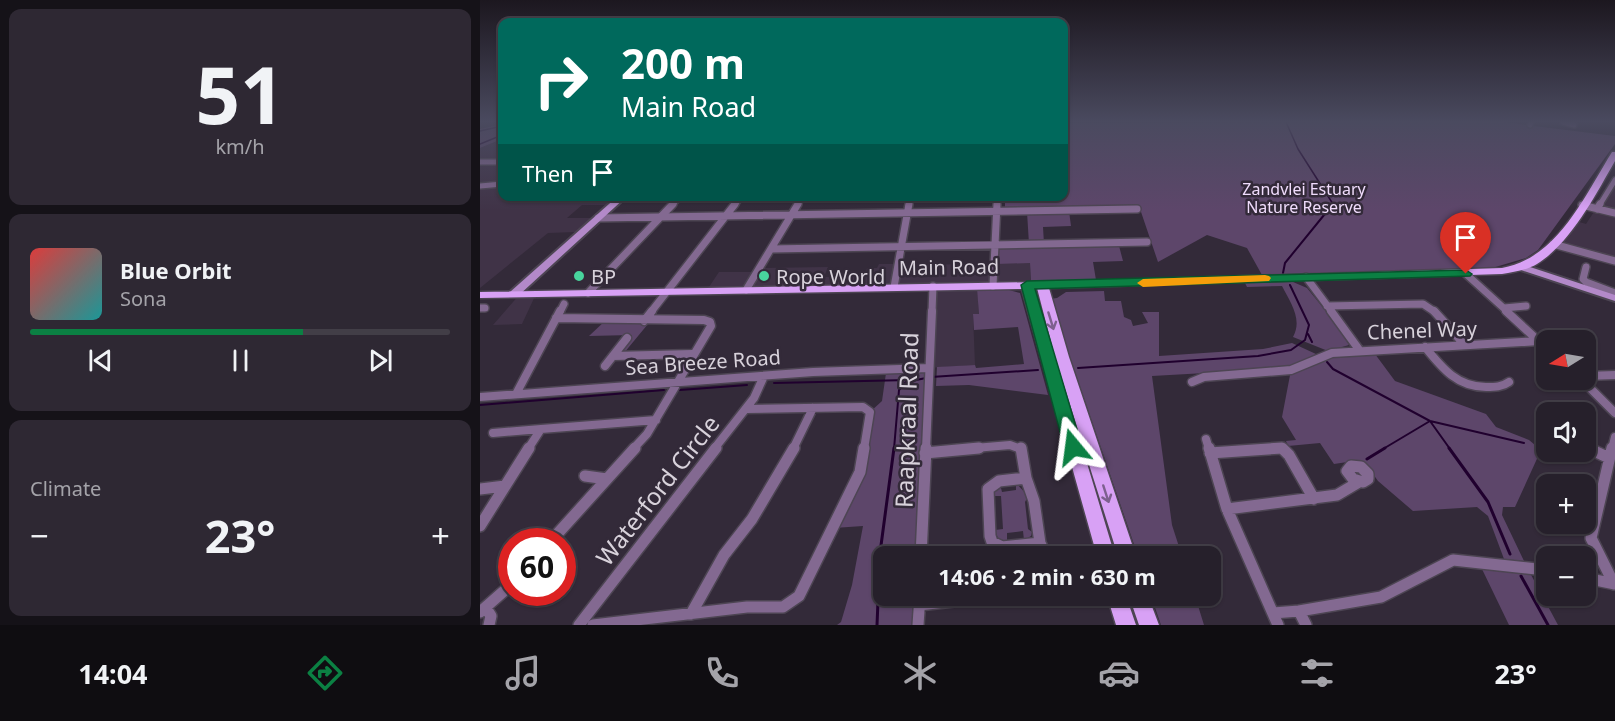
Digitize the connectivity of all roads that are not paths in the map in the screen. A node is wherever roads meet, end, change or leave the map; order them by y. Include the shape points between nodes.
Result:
1 (1615, 154) edge
2 (480, 162) edge
3 (498, 162) edge
4 (1615, 180) edge
5 (498, 184) edge
6 (480, 186) edge
7 (617, 201) edge
8 (676, 201) edge
9 (738, 201) edge
10 (800, 201) edge
11 (909, 201) edge
12 (997, 201) edge
13 (1582, 205) junction
14 (1597, 208) junction
15 (1137, 209) dead end
16 (996, 212) junction
17 (1615, 213) edge
18 (907, 214) junction
19 (791, 216) junction
20 (726, 217) junction
21 (598, 218) junction
22 (661, 218) junction
23 (1147, 242) dead end
24 (1553, 244) junction
25 (994, 245) junction
26 (901, 247) junction
27 (771, 249) junction
28 (1615, 261) edge
29 (1526, 265) junction
30 (1586, 267) dead end
31 (1466, 274) junction
32 (1301, 277) junction
33 (1027, 285) junction
34 (1042, 285) junction
35 (933, 286) junction
36 (993, 286) junction
37 (894, 287) junction
38 (746, 290) junction
39 (668, 291) junction
40 (588, 293) junction
41 (514, 294) junction
42 (1610, 294) edge
43 (480, 295) edge
44 (564, 304) dead end
45 (1327, 306) junction
46 (1526, 306) dead end
47 (1504, 308) junction
48 (556, 318) junction
49 (644, 321) junction
50 (627, 338) dead end
51 (1536, 338) edge
52 (1536, 341) edge
53 (1465, 345) junction
54 (1425, 347) junction
55 (1360, 351) junction
56 (692, 354) junction
57 (613, 356) junction
58 (605, 366) dead end
59 (928, 374) junction
60 (1615, 375) edge
61 (764, 376) junction
62 (1596, 376) edge
63 (676, 382) junction
64 (1191, 382) dead end
65 (1509, 382) dead end
66 (1592, 390) edge
67 (516, 394) junction
68 (480, 397) edge
69 (813, 408) junction
70 (746, 409) junction
71 (1615, 413) edge
72 (656, 420) junction
73 (541, 429) junction
74 (493, 433) dead end
75 (1615, 437) edge
76 (1206, 439) dead end
77 (1596, 452) edge
78 (925, 453) junction
79 (1210, 453) junction
80 (1609, 458) junction
81 (585, 476) dead end
82 (1026, 478) junction
83 (607, 479) junction
84 (1359, 482) dead end
85 (505, 486) junction
86 (480, 489) edge
87 (1314, 499) junction
88 (1227, 509) junction
89 (480, 526) edge
90 (563, 528) edge
91 (1040, 543) junction
92 (921, 546) edge
93 (1041, 546) edge
94 (1103, 546) edge
95 (1123, 546) edge
96 (1536, 569) edge
97 (1596, 580) edge
98 (1615, 584) edge
99 (498, 597) edge
100 (919, 606) edge
101 (1120, 606) edge
102 (1142, 606) edge
103 (483, 610) edge
104 (1299, 611) junction
105 (691, 614) junction
106 (1276, 619) edge
107 (489, 625) edge
108 (579, 625) edge
109 (593, 625) edge
110 (918, 625) edge
111 (1126, 625) edge
112 (1149, 625) edge
113 (1306, 625) edge

1 - 13 main road
2 - 3 street
4 - 14 street
5 - 6 street
7 - 21 main road
8 - 22 street
9 - 20 street
10 - 19 street
11 - 18 street
12 - 16 street
13 - 14 street
13 - 24 main road
14 - 17 street
15 - 16 street
16 - 18 street
16 - 25 street
18 - 19 street
18 - 26 street
19 - 20 street
19 - 27 street
20 - 22 street
20 - 39 street
21 - 22 street
21 - 41 main road
22 - 40 street
23 - 25 street
24 - 28 street
24 - 29 main road
25 - 26 street
25 - 36 street
26 - 27 street
26 - 37 street
27 - 38 street
29 - 31 main road, Main Road
29 - 42 main road
30 - 42 street via 1583,279
31 - 32 main road, Main Road
31 - 47 street
32 - 34 main road, Main Road
32 - 45 street, Chenel Way
33 - 34 main road, Main Road
33 - 36 main road, Main Road
33 - 94 main road
34 -> 95 main road
35 - 36 main road, Main Road
35 - 37 main road, Main Road
35 - 59 street, Raapkraal Road
37 - 38 main road, Main Road
38 - 39 main road, Main Road
39 - 40 main road, Main Road
39 - 49 street
40 - 41 main road, Main Road
41 - 43 main road, Main Road
44 - 48 street
45 - 53 street via 1423,304
45 - 55 street, Chenel Way
46 - 47 street
47 - 51 street
48 - 49 street
48 - 67 street
49 - 56 street via 710,322
50 - 57 street
52 - 53 street, Chenel Way
53 - 54 street, Chenel Way
54 - 55 street, Chenel Way
54 - 65 street via 1460,384 1478,388 1505,386
55 - 64 street via 1332,353 1291,370 1204,377
56 - 57 street
56 - 63 street
57 - 58 street
59 - 61 street, Sea Breeze Road
59 - 78 street, Raapkraal Road
60 - 62 street
61 - 63 street, Sea Breeze Road
61 - 70 street, Waterford Circle
63 - 67 street, Sea Breeze Road
63 - 72 street
66 - 71 street
67 - 68 street, Sea Breeze Road
69 - 70 street, Waterford Circle
69 - 105 street via 801,437 752,519 724,555
69 - 105 street, Waterford Circle via 863,407 870,412 860,472 799,596 783,607
70 - 108 street, Waterford Circle
72 - 73 street
72 - 83 street
73 - 74 street
73 - 85 street
75 - 80 street
76 - 79 street
77 - 80 street
78 - 82 street via 1015,445 1022,452
78 - 92 street, Raapkraal Road
79 - 87 street via 1282,448
79 - 88 street
80 - 98 street via 1591,537
81 - 83 street
82 - 91 street
82 - 91 street via 999,481 988,489 990,536 992,542 1002,547
83 - 90 street
84 - 87 street via 1337,495
85 - 86 street
85 - 89 street
87 - 88 street
88 - 106 street
91 - 93 street
96 - 104 street via 1448,561 1381,597
97 - 98 street
99 - 103 street
100 - 110 street
101 - 111 main road
102 - 112 main road
103 - 107 street via 491,612
104 - 106 street
104 - 113 street
105 - 109 street, Waterford Circle

